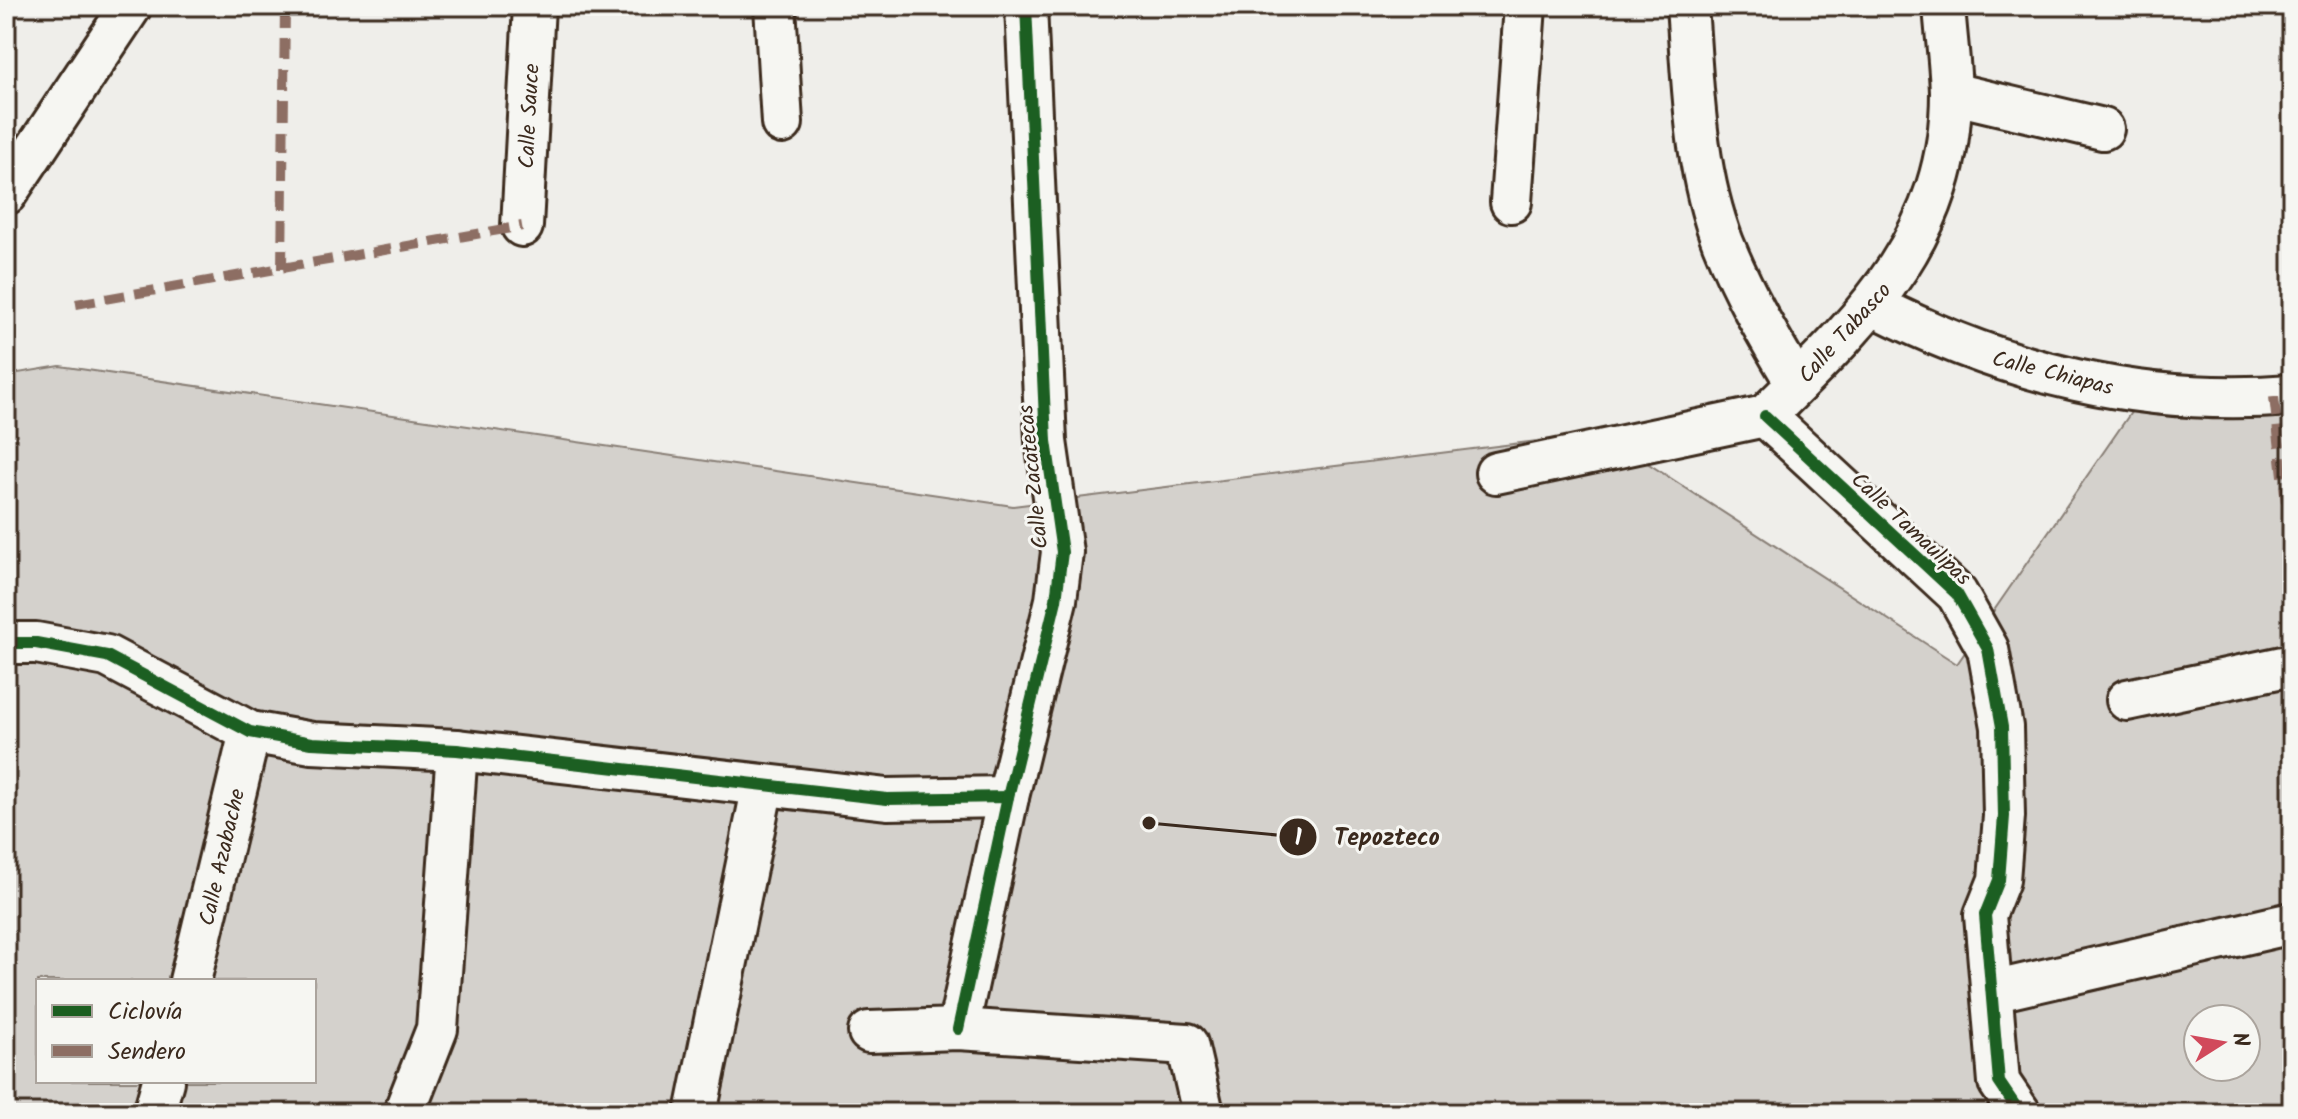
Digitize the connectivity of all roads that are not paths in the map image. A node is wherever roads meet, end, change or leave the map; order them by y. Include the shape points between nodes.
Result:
1 (131, 6) edge
2 (534, 6) edge
3 (775, 6) edge
4 (1026, 6) edge
5 (1525, 6) edge
6 (1687, 6) edge
7 (1944, 6) edge
8 (1951, 93) junction
9 (782, 123) dead end
10 (2103, 129) dead end
11 (6, 194) edge
12 (1511, 202) dead end
13 (522, 226) dead end
14 (1873, 305) junction
15 (1797, 384) junction
16 (2292, 395) edge
17 (1765, 416) junction
18 (1496, 473) dead end
19 (6, 643) edge
20 (2292, 665) edge
21 (2127, 700) dead end
22 (250, 732) junction
23 (457, 750) junction
24 (763, 785) junction
25 (1008, 797) junction
26 (2292, 923) edge
27 (190, 979) edge
28 (1992, 992) junction
29 (958, 1029) junction
30 (869, 1032) dead end
31 (162, 1083) edge
32 (154, 1113) edge
33 (404, 1113) edge
34 (696, 1113) edge
35 (1203, 1113) edge
36 (2020, 1113) edge

1 - 11 street
2 - 13 street, Calle Sauce
3 - 9 street
4 - 25 street, Calle Zacatecas via 1046,441 1062,552 1056,600
5 - 12 street
6 - 15 street via 1695,115 1712,207 1756,317
7 - 8 street, Calle Tabasco
8 - 10 street
8 - 14 street, Calle Tabasco via 1940,177 1907,258
14 - 15 street, Calle Tabasco
14 - 16 street, Calle Chiapas via 1995,359 2100,388 2182,397
15 - 17 street, Calle Tabasco
17 - 18 street
17 - 28 street, Calle Tamaulipas via 1957,594 1988,649 2002,727 2004,816 1999,880 1985,915
19 - 22 street via 107,656
20 - 21 street
22 - 23 street via 312,743
22 - 27 street, Calle Azabache
23 - 24 street
23 - 33 street via 437,1029
24 - 25 street via 887,799
24 - 34 street
25 - 29 street, Calle Zacatecas
26 - 28 street
28 - 36 street, Calle Tamaulipas via 1999,1082
29 - 30 street
29 - 35 street via 1187,1044
31 - 32 street

